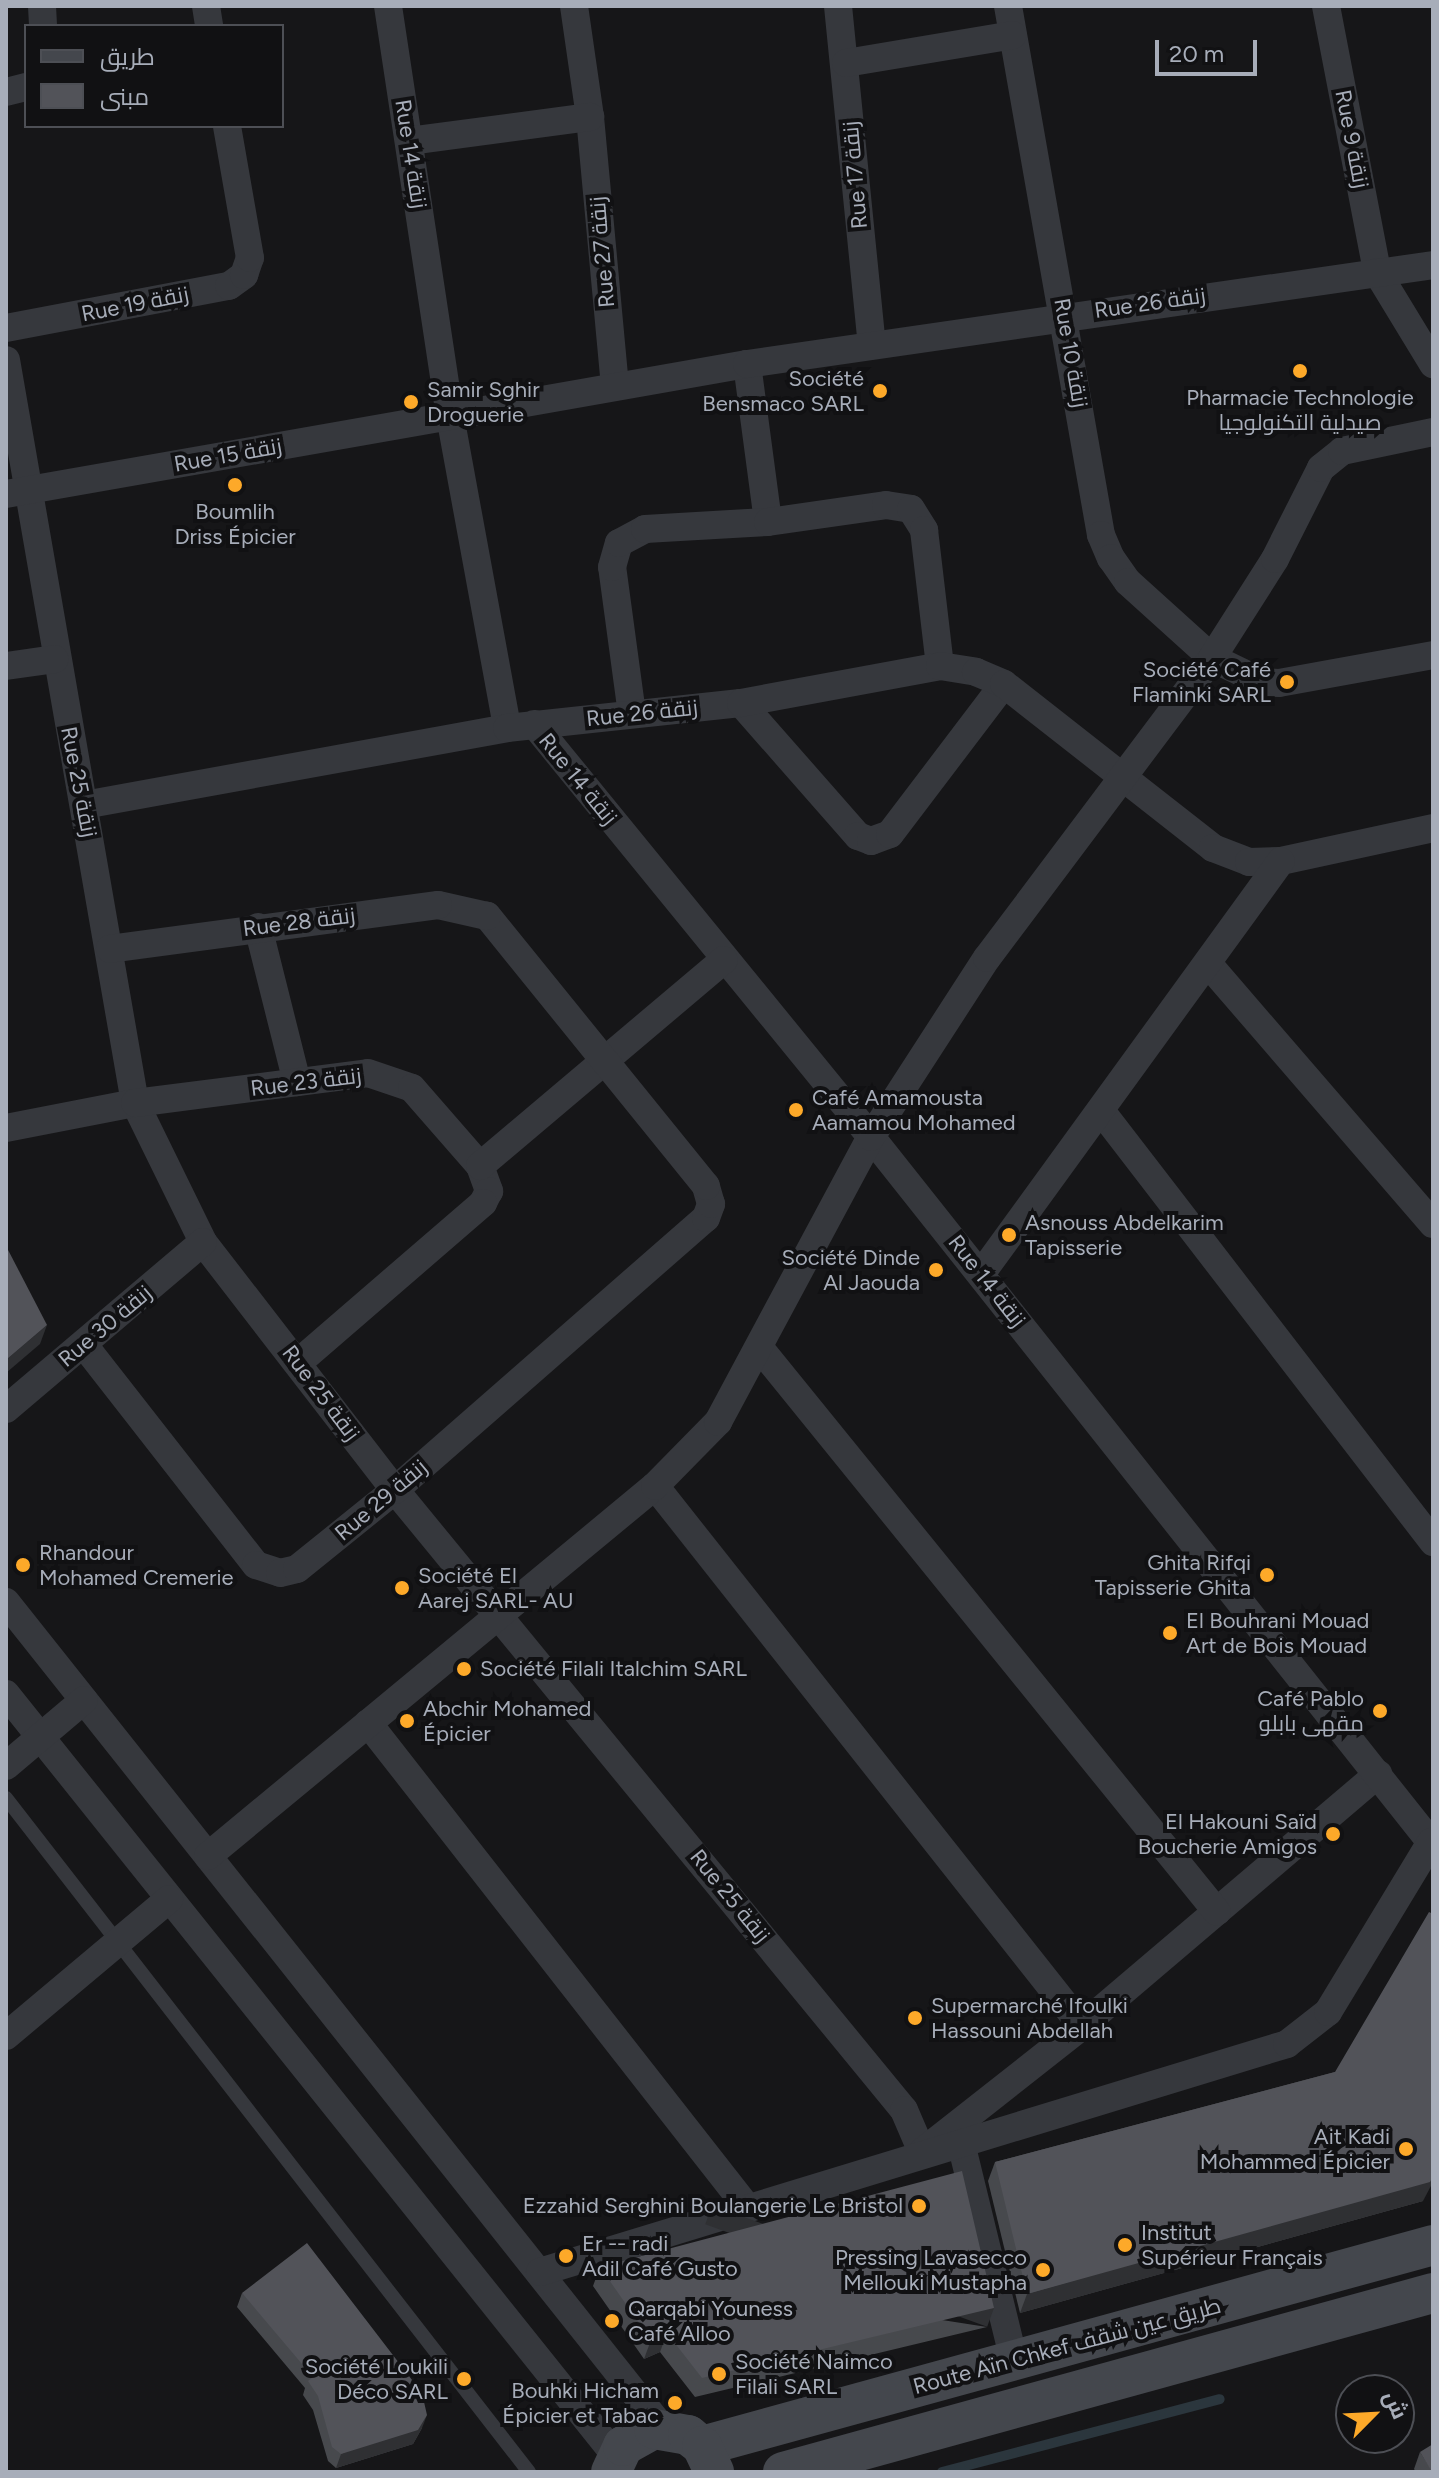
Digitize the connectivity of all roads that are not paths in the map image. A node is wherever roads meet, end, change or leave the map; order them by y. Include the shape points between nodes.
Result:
1 (388, 6) edge
2 (574, 6) edge
3 (838, 6) edge
4 (1008, 6) edge
5 (1326, 6) edge
6 (1013, 35) junction
7 (846, 63) junction
8 (590, 117) junction
9 (227, 128) edge
10 (409, 141) junction
11 (1433, 265) edge
12 (1377, 272) junction
13 (1065, 315) junction
14 (6, 328) edge
15 (872, 345) junction
16 (6, 360) edge
17 (747, 364) junction
18 (1433, 364) edge
19 (615, 386) junction
20 (450, 416) junction
21 (1433, 432) edge
22 (16, 492) edge
23 (768, 522) junction
24 (1433, 655) edge
25 (1212, 658) junction
26 (55, 659) junction
27 (6, 666) edge
28 (940, 666) junction
29 (1004, 684) junction
30 (741, 703) junction
31 (632, 714) junction
32 (520, 726) junction
33 (1121, 776) junction
34 (84, 805) junction
35 (1433, 828) edge
36 (1281, 861) junction
37 (258, 927) junction
38 (110, 949) junction
39 (724, 960) junction
40 (1210, 966) junction
41 (604, 1064) junction
42 (297, 1082) junction
43 (135, 1103) junction
44 (1102, 1112) junction
45 (6, 1128) edge
46 (871, 1137) junction
47 (480, 1166) junction
48 (1433, 1224) edge
49 (203, 1242) junction
50 (981, 1274) junction
51 (84, 1345) junction
52 (759, 1347) junction
53 (299, 1362) junction
54 (6, 1409) edge
55 (655, 1486) junction
56 (395, 1490) junction
57 (1433, 1542) edge
58 (6, 1602) edge
59 (499, 1613) junction
60 (6, 1694) edge
61 (84, 1700) junction
62 (368, 1723) junction
63 (40, 1737) junction
64 (6, 1766) edge
65 (1378, 1774) junction
66 (6, 1798) edge
67 (1432, 1843) edge
68 (208, 1856) junction
69 (169, 1899) junction
70 (1217, 1912) junction
71 (118, 1942) junction
72 (1082, 2026) junction
73 (6, 2036) edge
74 (961, 2143) junction
75 (922, 2152) junction
76 (746, 2206) junction
77 (1433, 2245) edge
78 (540, 2272) junction
79 (1433, 2293) edge
80 (1014, 2361) junction
81 (664, 2430) junction
82 (708, 2459) edge
83 (606, 2466) edge
84 (529, 2472) edge
85 (783, 2472) edge

1 - 10 street, Rue 14 زنقة
2 - 8 street, Rue 27 زنقة
3 - 7 street, Rue 17 زنقة
4 - 6 street, Rue 10 زنقة
5 - 12 street, Rue 9 زنقة
6 - 7 street
6 - 13 street, Rue 10 زنقة
7 - 15 street, Rue 17 زنقة
8 - 10 street
8 - 19 street, Rue 27 زنقة
9 - 14 street, Rue 19 زنقة via 250,258 244,275 229,286
10 - 20 street, Rue 14 زنقة
11 - 12 street
12 - 13 street, Rue 26 زنقة
12 - 18 street
13 - 15 street, Rue 26 زنقة
13 - 25 street, Rue 10 زنقة via 1101,535 1128,582
15 - 17 street, Rue 26 زنقة
16 - 22 street, Rue 25 زنقة
17 - 19 street, Rue 26 زنقة
17 - 23 street
19 - 20 street, Rue 26 زنقة
20 - 22 street, Rue 15 زنقة
20 - 32 street, Rue 14 زنقة
21 - 25 street via 1342,451 1321,468 1275,559
22 - 26 street, Rue 25 زنقة
23 - 28 street via 886,505 911,509 924,530
23 - 31 street via 645,529 619,543 612,567
24 - 25 street, Rue 10 زنقة via 1279,683 1262,682
25 - 33 street
26 - 27 street
26 - 34 street, Rue 25 زنقة
28 - 29 street, Rue 26 زنقة
28 - 30 street, Rue 26 زنقة
29 - 30 street via 890,834 871,841 858,836
29 - 33 street, Rue 26 زنقة
30 - 31 street, Rue 26 زنقة
31 - 32 street, Rue 26 زنقة
32 - 34 street, Rue 26 زنقة
32 - 39 street, Rue 14 زنقة
33 - 36 street, Rue 26 زنقة via 1213,848 1249,862
33 - 46 street via 987,958
34 - 38 street, Rue 25 زنقة
35 - 36 street, Rue 26 زنقة
36 - 40 street
37 - 38 street, Rue 28 زنقة
37 - 41 street, Rue 28 زنقة via 438,905 487,916
37 - 42 street
38 - 43 street, Rue 25 زنقة
39 - 41 street
39 - 46 street, Rue 14 زنقة
40 - 44 street
40 - 48 street
41 - 47 street
41 - 56 street, Rue 29 زنقة via 706,1186 711,1204 706,1218
42 - 43 street, Rue 23 زنقة
42 - 47 street, Rue 23 زنقة via 368,1073 396,1080 412,1088
43 - 45 street, Rue 23 زنقة
43 - 49 street, Rue 25 زنقة
44 - 50 street
44 - 57 street
46 - 50 street, Rue 14 زنقة
46 - 52 street
47 - 53 street via 489,1191 483,1203
49 - 51 street, Rue 30 زنقة
49 - 53 street, Rue 25 زنقة
50 - 65 street, Rue 14 زنقة
51 - 54 street, Rue 30 زنقة
51 - 56 street, Rue 29 زنقة via 256,1565 280,1573 297,1569
52 - 55 street via 718,1422
52 - 70 street
53 - 56 street, Rue 25 زنقة
55 - 59 street
55 - 72 street
56 - 59 street, Rue 25 زنقة
58 - 61 street
59 - 62 street
59 - 75 street, Rue 25 زنقة via 904,2110
60 - 63 street
61 - 63 street
61 - 68 street
62 - 68 street
62 - 76 street
63 - 64 street
63 - 69 street
65 - 67 street, Rue 14 زنقة
65 - 70 street
66 - 71 lane
67 - 74 street via 1347,1984 1305,2034 1238,2063
68 - 78 street
69 - 71 street
69 - 83 street
70 - 72 street
71 - 73 street
71 - 84 lane
72 - 75 street
74 - 75 street
74 - 80 street
75 - 76 street
76 - 78 street
77 - 80 main road, Route Aïn Chkef طريق عين شقف
78 - 81 street
79 - 85 main road, Route Aïn Chkef طريق عين شقف
80 - 82 main road, Route Aïn Chkef طريق عين شقف
81 - 82 main road via 688,2435
81 - 83 main road via 637,2435

